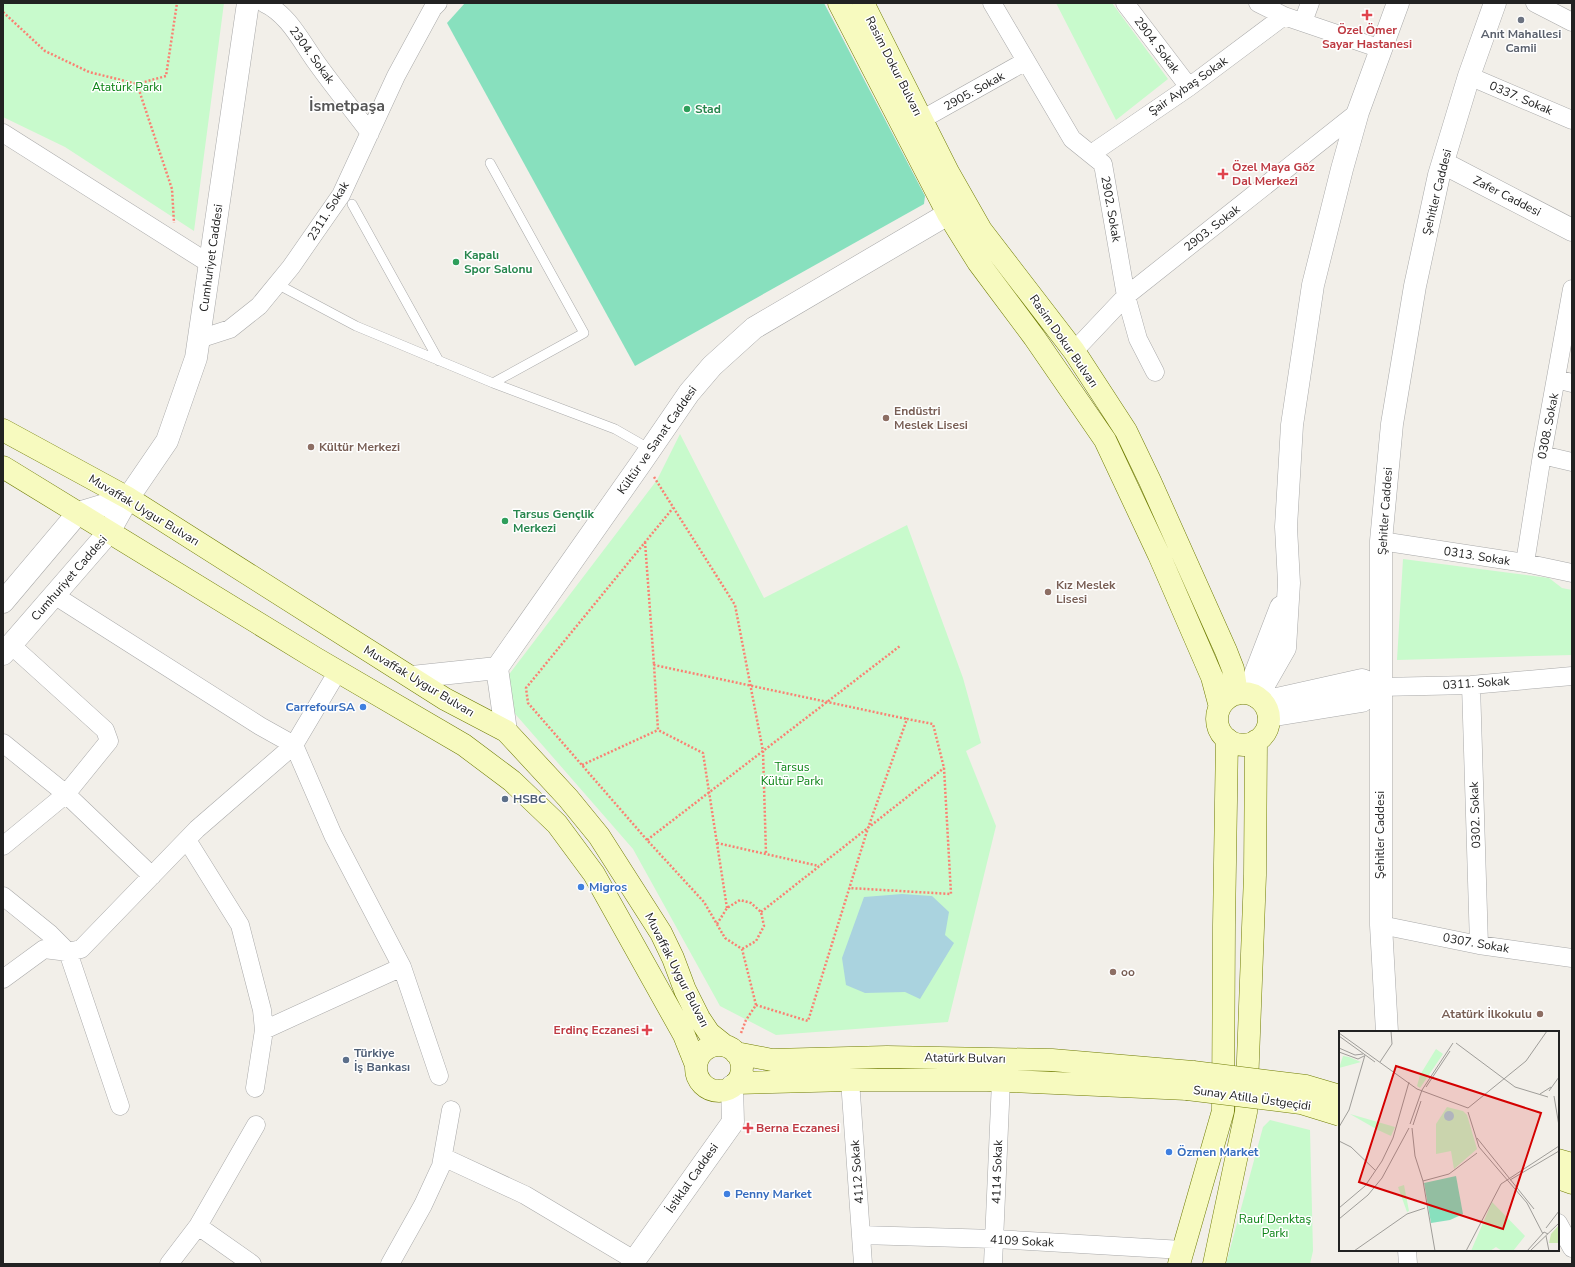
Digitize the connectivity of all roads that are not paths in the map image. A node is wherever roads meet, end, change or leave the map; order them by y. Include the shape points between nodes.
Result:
1 (248, 3) edge
2 (264, 3) edge
3 (839, 3) edge
4 (863, 3) edge
5 (992, 3) edge
6 (1125, 3) edge
7 (1258, 3) edge
8 (1310, 3) edge
9 (1398, 3) edge
10 (1495, 3) edge
11 (1534, 3) edge
12 (432, 5) edge
13 (1284, 16) junction
14 (1303, 22) junction
15 (1572, 22) edge
16 (1381, 49) junction
17 (1026, 61) junction
18 (1469, 76) junction
19 (1189, 87) junction
20 (1358, 112) junction
21 (921, 120) junction
22 (1572, 120) edge
23 (3, 133) edge
24 (370, 133) junction
25 (1091, 154) junction
26 (490, 163) dead end
27 (1443, 163) junction
28 (352, 204) dead end
29 (948, 214) junction
30 (1572, 230) edge
31 (210, 264) junction
32 (277, 284) junction
33 (1572, 289) edge
34 (1126, 296) junction
35 (199, 339) junction
36 (1074, 351) junction
37 (439, 361) junction
38 (1155, 372) dead end
39 (1564, 381) edge
40 (492, 384) junction
41 (3, 430) edge
42 (1542, 455) junction
43 (646, 456) junction
44 (1572, 462) edge
45 (3, 467) edge
46 (128, 498) junction
47 (78, 513) junction
48 (109, 532) junction
49 (1381, 541) junction
50 (1525, 563) junction
51 (1572, 573) edge
52 (54, 595) junction
53 (3, 602) edge
54 (7, 650) edge
55 (497, 668) junction
56 (338, 670) junction
57 (1572, 676) edge
58 (412, 677) junction
59 (1471, 685) junction
60 (1380, 687) junction
61 (1255, 700) junction
62 (1220, 707) junction
63 (506, 731) junction
64 (1227, 739) junction
65 (1256, 741) junction
66 (3, 743) edge
67 (294, 745) junction
68 (66, 794) junction
69 (187, 840) junction
70 (3, 846) edge
71 (152, 876) junction
72 (3, 896) edge
73 (1381, 925) junction
74 (1479, 944) junction
75 (68, 952) junction
76 (1572, 958) edge
77 (402, 967) junction
78 (3, 979) edge
79 (264, 1030) junction
80 (1387, 1031) edge
81 (734, 1044) junction
82 (696, 1065) junction
83 (439, 1076) dead end
84 (850, 1080) junction
85 (1190, 1080) junction
86 (1001, 1081) junction
87 (734, 1084) junction
88 (255, 1088) dead end
89 (1339, 1096) edge
90 (120, 1106) dead end
91 (451, 1110) dead end
92 (1339, 1115) edge
93 (256, 1125) dead end
94 (443, 1158) junction
95 (1559, 1160) edge
96 (1572, 1164) edge
97 (1559, 1178) edge
98 (1572, 1183) edge
99 (1559, 1225) edge
100 (198, 1226) junction
101 (861, 1235) junction
102 (995, 1239) junction
103 (1572, 1248) edge
104 (1407, 1251) edge
105 (1181, 1257) edge
106 (633, 1262) edge
107 (169, 1264) edge
108 (252, 1264) edge
109 (391, 1264) edge
110 (863, 1264) edge
111 (994, 1264) edge
112 (1214, 1264) edge
113 (1408, 1264) edge

1 - 31 street, Cumhuriyet Caddesi
2 - 24 street, 2304. Sokak via 273,7 297,33
3 - 29 main road
4 - 21 main road, Rasim Dokur Bulvarı
5 - 17 street, 2902. Sokak
6 - 19 street, 2904. Sokak
7 - 13 street
8 - 14 street
9 - 16 street
10 - 18 street, Şehitler Caddesi
11 - 15 street
12 - 24 street, 2311. Sokak
13 - 14 street
13 - 19 street, Şair Aybaş Sokak
14 - 16 street
16 - 20 street
17 - 21 street, 2905. Sokak
17 - 25 street, 2902. Sokak via 1072,139
18 - 22 street, 0337. Sokak
18 - 27 street, Şehitler Caddesi
19 - 25 street, Şair Aybaş Sokak
20 - 34 street, 2903. Sokak
20 - 61 street via 1313,285 1293,417 1286,526 1289,583 1285,648
21 - 36 main road, Rasim Dokur Bulvarı via 981,230
23 - 31 street
24 - 32 street, 2311. Sokak via 341,196
25 - 34 street, 2902. Sokak via 1103,164
26 - 40 lane via 584,333
27 - 30 street, Zafer Caddesi
27 - 49 street, Şehitler Caddesi via 1415,286 1392,424
28 - 37 lane
29 - 43 street, Kültür ve Sanat Caddesi via 754,328 712,366 689,392
29 - 62 main road via 978,262 1034,336 1105,440 1212,677
31 - 35 street, Cumhuriyet Caddesi
32 - 35 street, 2311. Sokak via 258,306 230,329
32 - 37 lane via 356,326
33 - 39 street, 0308. Sokak
34 - 36 street, 2903. Sokak
34 - 38 street, 2902. Sokak via 1138,339
35 - 46 street, Cumhuriyet Caddesi via 196,358 167,441
36 - 61 main road, Rasim Dokur Bulvarı via 1126,432 1233,669
37 - 40 lane
39 - 42 street, 0308. Sokak
40 - 43 lane via 615,429
41 - 46 main road, Muvaffak Uygur Bulvarı
42 - 44 street
42 - 50 street, 0308. Sokak
43 - 55 street, Kültür ve Sanat Caddesi
45 - 47 main road, Muvaffak Uygur Bulvarı
46 - 47 street
46 - 48 street, Cumhuriyet Caddesi
46 - 58 main road, Muvaffak Uygur Bulvarı
47 - 48 main road, Muvaffak Uygur Bulvarı
47 - 53 street
48 - 52 street, Cumhuriyet Caddesi
48 - 56 main road, Muvaffak Uygur Bulvarı
49 - 50 street, 0313. Sokak
49 - 60 street, Şehitler Caddesi
50 - 51 street, 0313. Sokak
52 - 54 street, Cumhuriyet Caddesi
52 - 67 street
54 - 68 street via 105,730 109,742
55 - 58 street
55 - 63 street
56 - 67 street
56 - 82 main road, Muvaffak Uygur Bulvarı via 464,745 512,781 557,824 594,874 684,1035
57 - 59 street, 0311. Sokak
58 - 63 main road, Muvaffak Uygur Bulvarı via 445,699
59 - 60 street, 0311. Sokak
59 - 74 street, 0302. Sokak
60 - 61 street via 1362,701
60 - 73 street, Şehitler Caddesi
61 - 62 main road via 1230,696
61 - 65 main road via 1267,728
62 - 64 main road via 1217,714 1219,728
63 - 81 main road, Muvaffak Uygur Bulvarı via 599,836 661,933 685,990 710,1034
64 - 65 main road via 1241,744
64 - 105 main road via 1223,1111
65 - 112 main road via 1255,875 1246,1112
66 - 68 street
67 - 69 street
67 - 77 street via 333,835
68 - 70 street
68 - 71 street
69 - 71 street
69 - 79 street via 240,925 262,1010
71 - 75 street via 82,949
72 - 75 street
73 - 74 street, 0307. Sokak
73 - 80 street, Şehitler Caddesi
74 - 76 street, 0307. Sokak
75 - 78 street via 44,949
75 - 90 street
77 - 79 street
77 - 83 street
79 - 88 street
81 - 82 main road via 709,1047 702,1051
81 - 85 main road, Atatürk Bulvarı via 772,1060 887,1057 1052,1060
81 - 87 main road via 742,1071
82 - 87 main road via 699,1080 711,1089 726,1089
84 - 86 main road, Atatürk Bulvarı
84 - 87 main road, Atatürk Bulvarı
84 - 101 street, 4112 Sokak
85 - 86 main road, Atatürk Bulvarı
85 - 89 main road, Sunay Atilla Üstgeçidi, bridge via 1306,1086
85 - 92 main road, Sunay Atilla Üstgeçidi, bridge via 1301,1103
86 - 102 street, 4114 Sokak
87 - 106 street, İstiklal Caddesi via 733,1122
91 - 94 street
93 - 100 street
94 - 106 street via 525,1195
94 - 109 street via 423,1205
95 - 96 main road
97 - 98 main road
99 - 103 street
100 - 107 street
100 - 108 street
101 - 102 street, 4109 Sokak
101 - 110 street, 4112 Sokak
102 - 105 street, 4109 Sokak
102 - 111 street, 4114 Sokak
104 - 113 street

